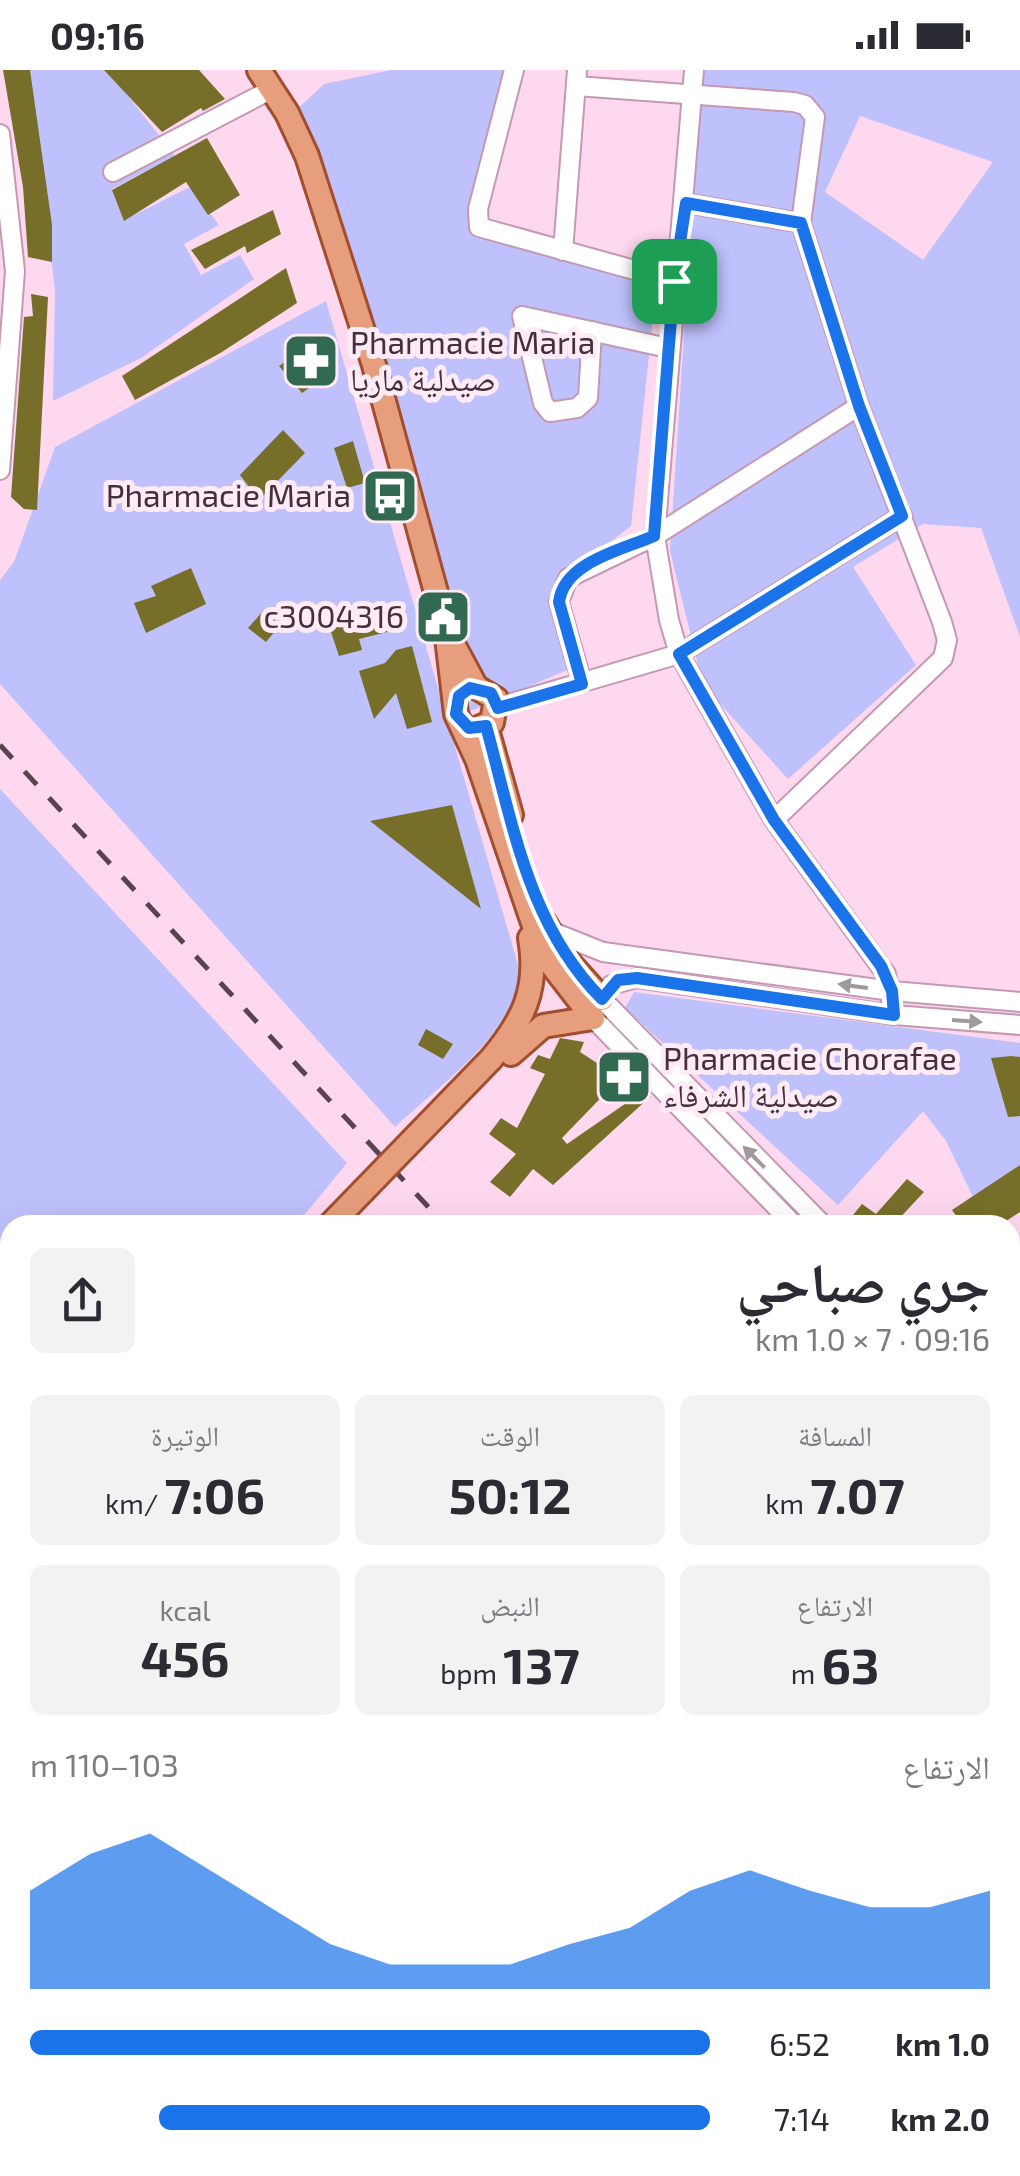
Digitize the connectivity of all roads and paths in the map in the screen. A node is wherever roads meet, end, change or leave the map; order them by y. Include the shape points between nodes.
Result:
1 (514, 70) edge
2 (694, 70) edge
3 (576, 78) edge
4 (265, 79) edge
5 (694, 92) junction
6 (0, 134) edge
7 (113, 172) dead end
8 (4, 176) edge
9 (686, 203) junction
10 (801, 223) junction
11 (564, 252) junction
12 (8, 270) edge
13 (674, 281) junction
14 (592, 331) junction
15 (668, 348) junction
16 (4, 360) edge
17 (859, 406) junction
18 (0, 470) edge
19 (902, 516) junction
20 (654, 536) junction
21 (446, 629) junction
22 (679, 654) junction
23 (582, 684) junction
24 (476, 686) junction
25 (456, 702) junction
26 (483, 720) junction
27 (774, 820) junction
28 (521, 896) junction
29 (548, 930) junction
30 (616, 954) junction
31 (618, 980) junction
32 (892, 991) junction
33 (1020, 1002) edge
34 (598, 1009) junction
35 (894, 1015) junction
36 (1020, 1025) edge
37 (495, 1063) junction
38 (368, 1196) junction
39 (343, 1215) edge
40 (356, 1215) edge
41 (785, 1215) edge
42 (814, 1215) edge

1 - 11 street via 478,224 486,233
2 - 5 street
3 - 5 street
3 - 11 street
4 - 7 street
4 - 21 main road via 307,156 324,206
5 - 9 street
5 - 10 street via 794,102 812,111 816,127
6 - 8 street
8 - 12 street
9 - 10 street
9 - 13 street
10 - 17 street
11 - 13 street
12 - 16 street
13 - 15 street
14 - 14 street via 588,398 576,408 550,412 522,316
14 - 15 street
15 - 20 street
16 - 18 street
17 - 19 street
17 - 20 street
19 - 22 street
19 - 27 street via 942,622 943,658
20 - 22 street
20 - 23 street via 584,567 562,588 559,602
21 - 24 main road
21 - 25 main road
22 - 23 street
22 - 27 street
23 - 26 street
24 - 25 main road
24 - 26 main road via 491,693
25 - 26 main road via 456,714
26 - 28 main road
26 - 29 main road
27 - 32 street via 881,966
28 - 34 main road via 550,966
28 - 37 main road via 533,957 531,993
29 - 30 street
29 - 34 main road
30 - 31 street
32 -> 30 street
31 - 34 street
31 - 35 street
32 - 33 street
32 - 35 street
34 - 37 main road via 535,1030
34 - 41 street
42 -> 34 street
35 -> 36 street
37 - 38 main road
38 - 39 main road
38 - 40 main road

